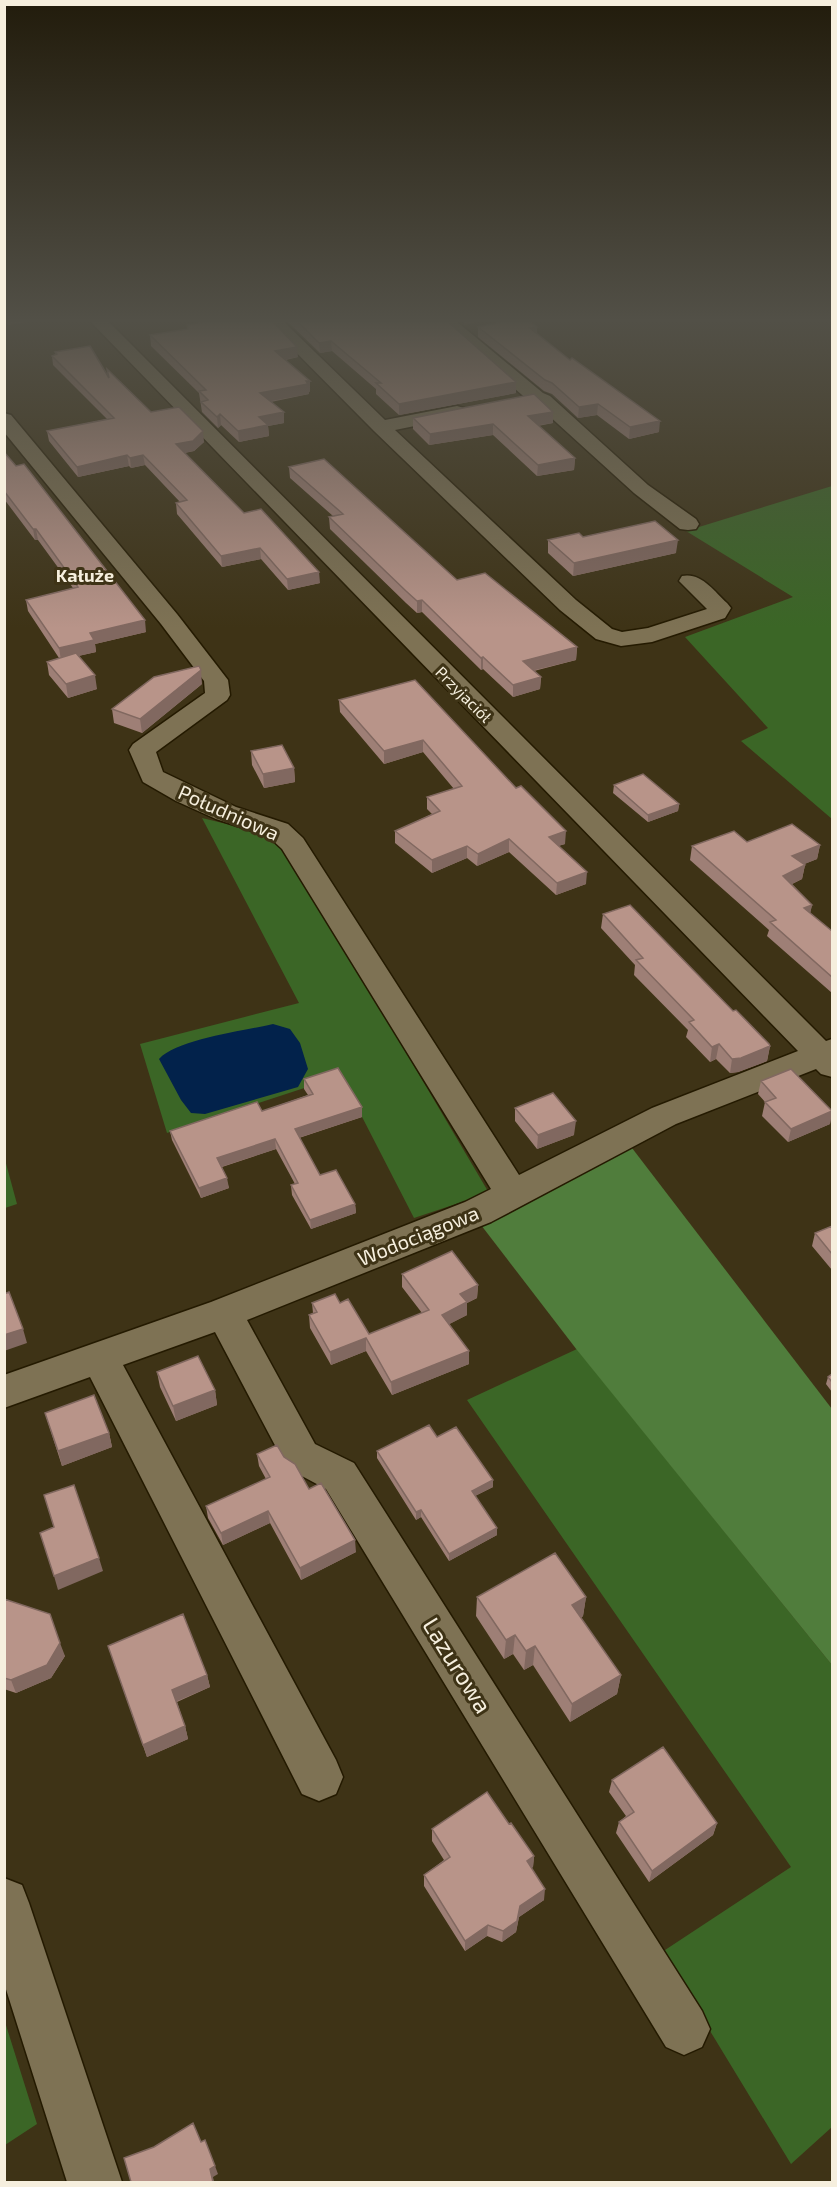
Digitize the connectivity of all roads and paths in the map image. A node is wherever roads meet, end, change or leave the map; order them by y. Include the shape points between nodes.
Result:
1 (7, 423) edge
2 (199, 423) edge
3 (377, 423) edge
4 (402, 423) edge
5 (568, 423) edge
6 (381, 427) junction
7 (688, 524) dead end
8 (690, 581) dead end
9 (829, 1057) edge
10 (512, 1194) junction
11 (224, 1313) junction
12 (99, 1358) junction
13 (4, 1392) edge
14 (319, 1778) dead end
15 (4, 1903) edge
16 (684, 2029) dead end
17 (95, 2182) edge

1 - 10 street, Południowa via 216,680 218,695 142,750 152,776 226,813 278,830 293,844
2 - 9 street, Przyjaciół
3 - 6 street
4 - 6 street
5 - 7 street via 641,489
6 - 8 street via 552,590 604,634 621,639 652,635 717,613 719,608
9 - 10 street, Wodociągowa via 664,1116
10 - 11 street, Wodociągowa via 478,1212
11 - 12 street, Wodociągowa
11 - 16 street, Lazurowa via 301,1456 340,1476
12 - 13 street, Wodociągowa
12 - 14 street
15 - 17 street

